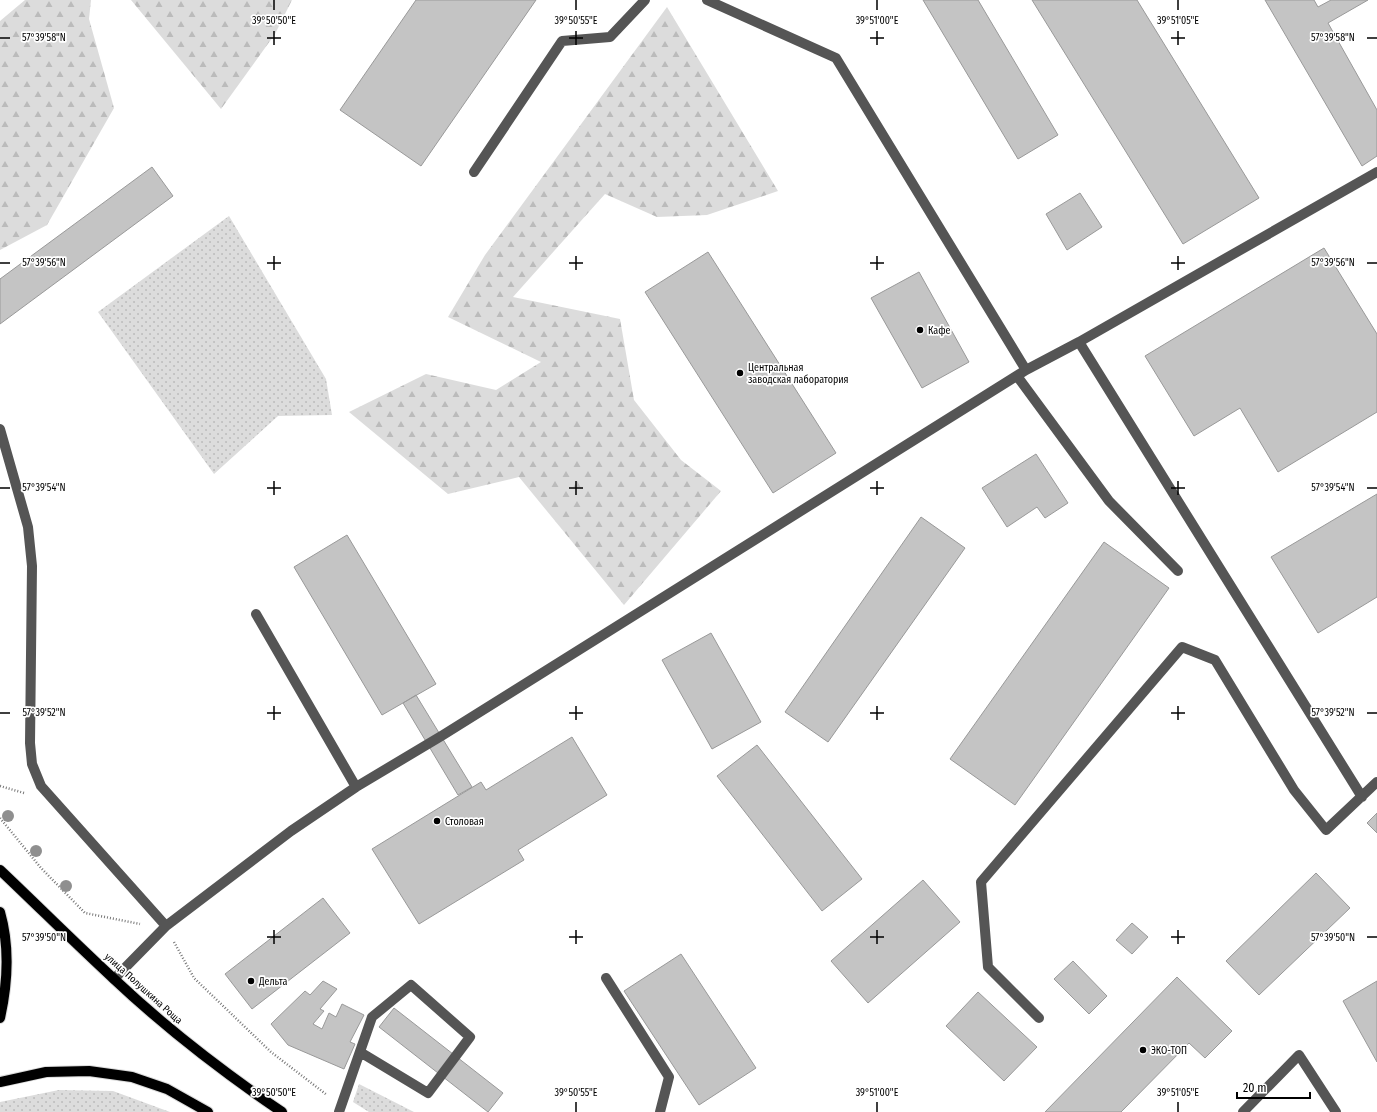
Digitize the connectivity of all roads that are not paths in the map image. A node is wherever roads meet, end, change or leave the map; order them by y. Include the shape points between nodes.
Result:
1 (645, 0) edge
2 (707, 0) edge
3 (474, 172) dead end
4 (1377, 172) edge
5 (1079, 342) junction
6 (1021, 373) junction
7 (0, 429) edge
8 (1178, 571) dead end
9 (256, 614) dead end
10 (1377, 782) edge
11 (356, 787) junction
12 (1362, 797) junction
13 (0, 870) edge
14 (0, 912) edge
15 (166, 926) junction
16 (606, 978) dead end
17 (114, 979) junction
18 (0, 1018) edge
19 (1039, 1018) dead end
20 (360, 1052) junction
21 (0, 1082) edge
22 (340, 1109) edge
23 (208, 1112) edge
24 (282, 1112) edge
25 (660, 1112) edge
26 (1243, 1112) edge
27 (1336, 1112) edge

1 - 3 lane via 610,37 562,41
2 - 6 lane via 836,58
4 - 5 lane
5 - 6 lane
5 - 12 lane
6 - 8 lane via 1109,501
6 - 11 lane
7 - 15 lane via 28,527 32,566 32,764 41,786
9 - 11 lane
10 - 12 lane
11 - 15 lane via 291,831
12 - 19 lane via 1326,830 1294,790 1215,660 1182,647 981,882 988,967
13 - 17 main road, улица Полушкина Роща
14 - 18 main road via 7,952 6,990
15 - 17 lane
16 - 25 lane via 669,1077
17 - 24 main road, улица Полушкина Роща via 205,1056
20 - 20 lane via 428,1093 470,1036 411,985 372,1017
20 - 22 lane
21 - 23 main road via 46,1072 89,1071 132,1077 167,1089
26 - 27 lane via 1299,1055

